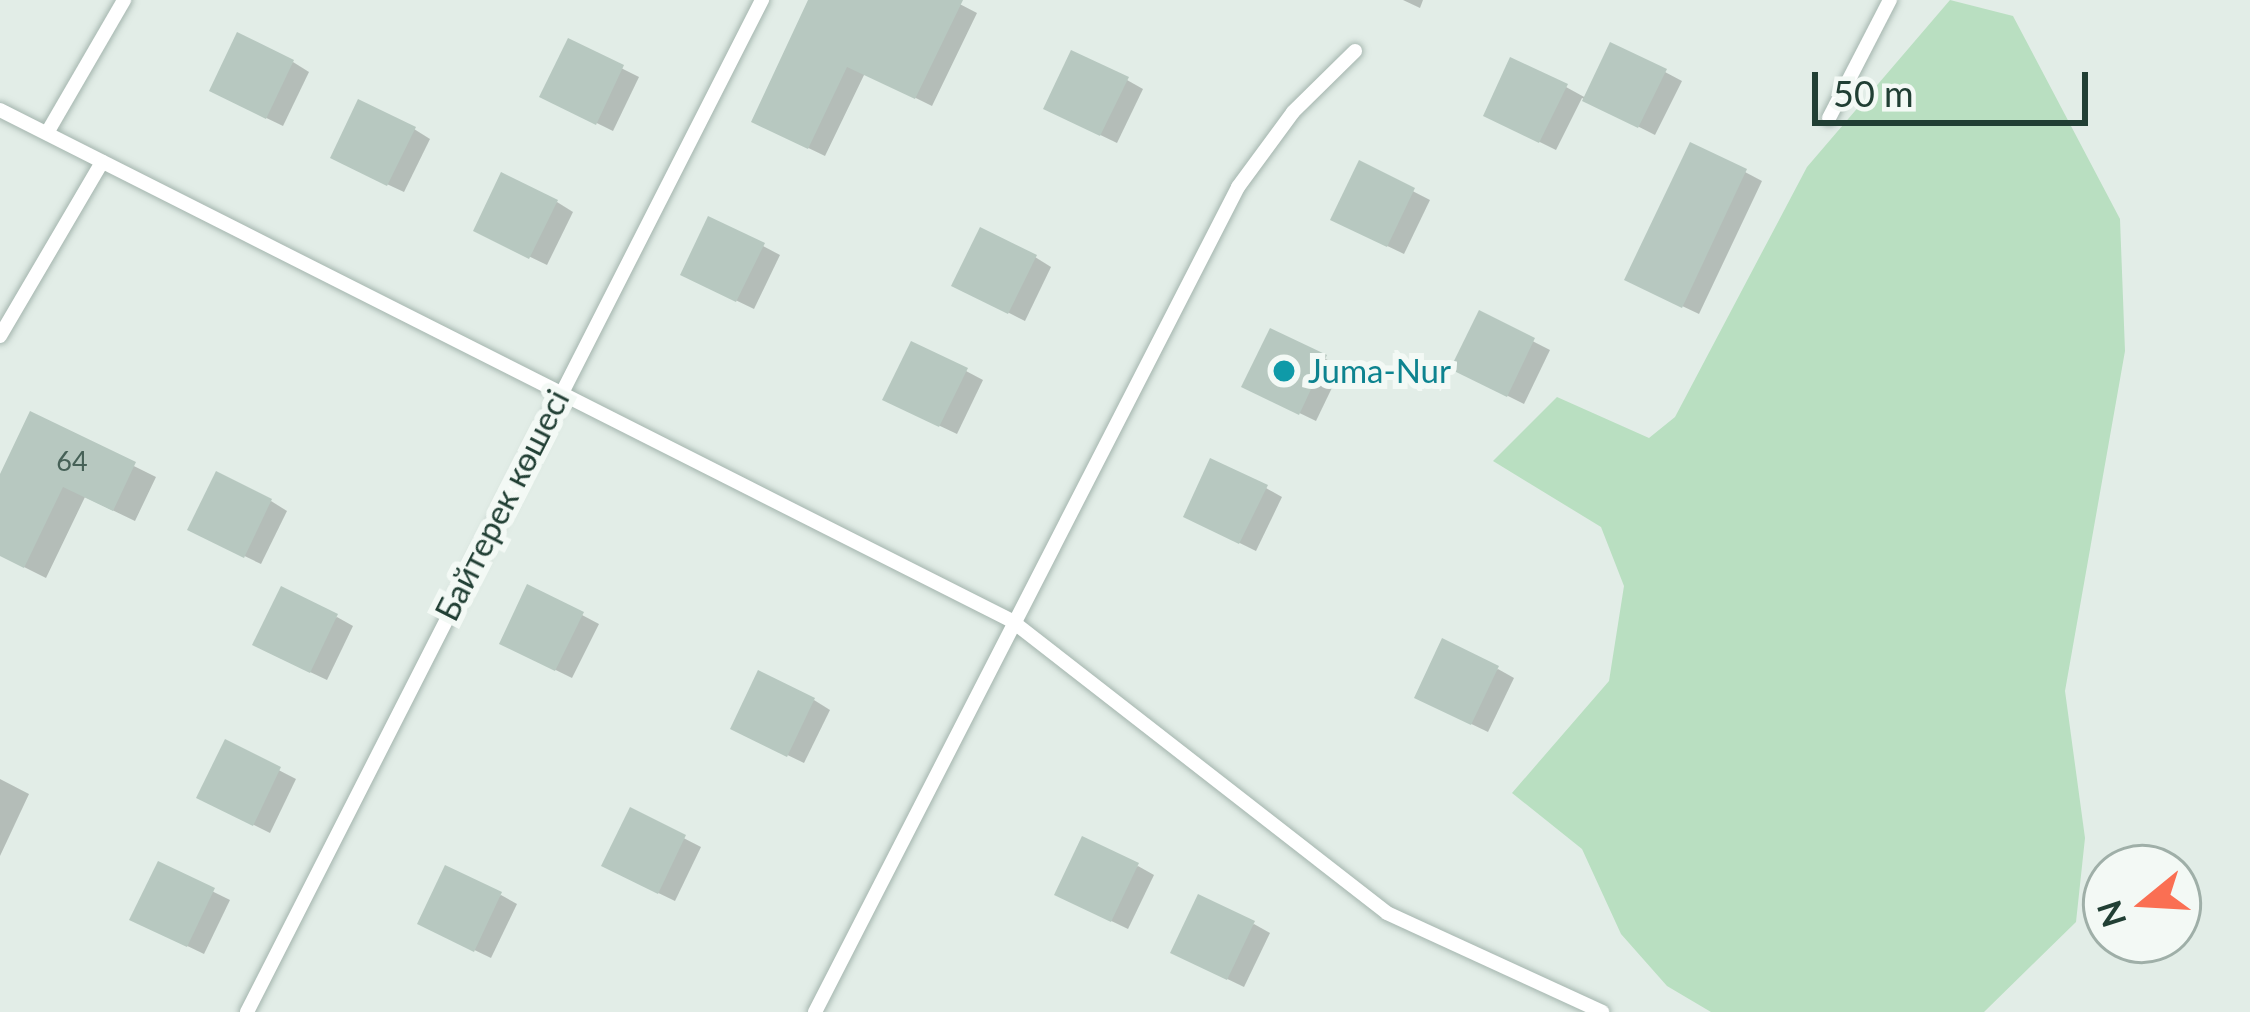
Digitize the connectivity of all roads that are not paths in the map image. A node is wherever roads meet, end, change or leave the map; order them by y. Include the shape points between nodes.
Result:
1 (124, 0) edge
2 (762, 0) edge
3 (1889, 0) edge
4 (1355, 51) dead end
5 (0, 110) edge
6 (1829, 118) dead end
7 (47, 134) junction
8 (101, 161) junction
9 (0, 336) edge
10 (559, 392) junction
11 (1012, 621) junction
12 (248, 1012) edge
13 (814, 1012) edge
14 (1602, 1012) edge

1 - 7 lane
2 - 10 lane, Байтерек көшесі
3 - 6 lane
4 - 11 lane via 1293,112 1238,187
5 - 7 lane
7 - 8 lane
8 - 9 lane
8 - 10 lane
10 - 11 lane
10 - 12 lane, Байтерек көшесі
11 - 13 lane
11 - 14 lane via 1387,913

